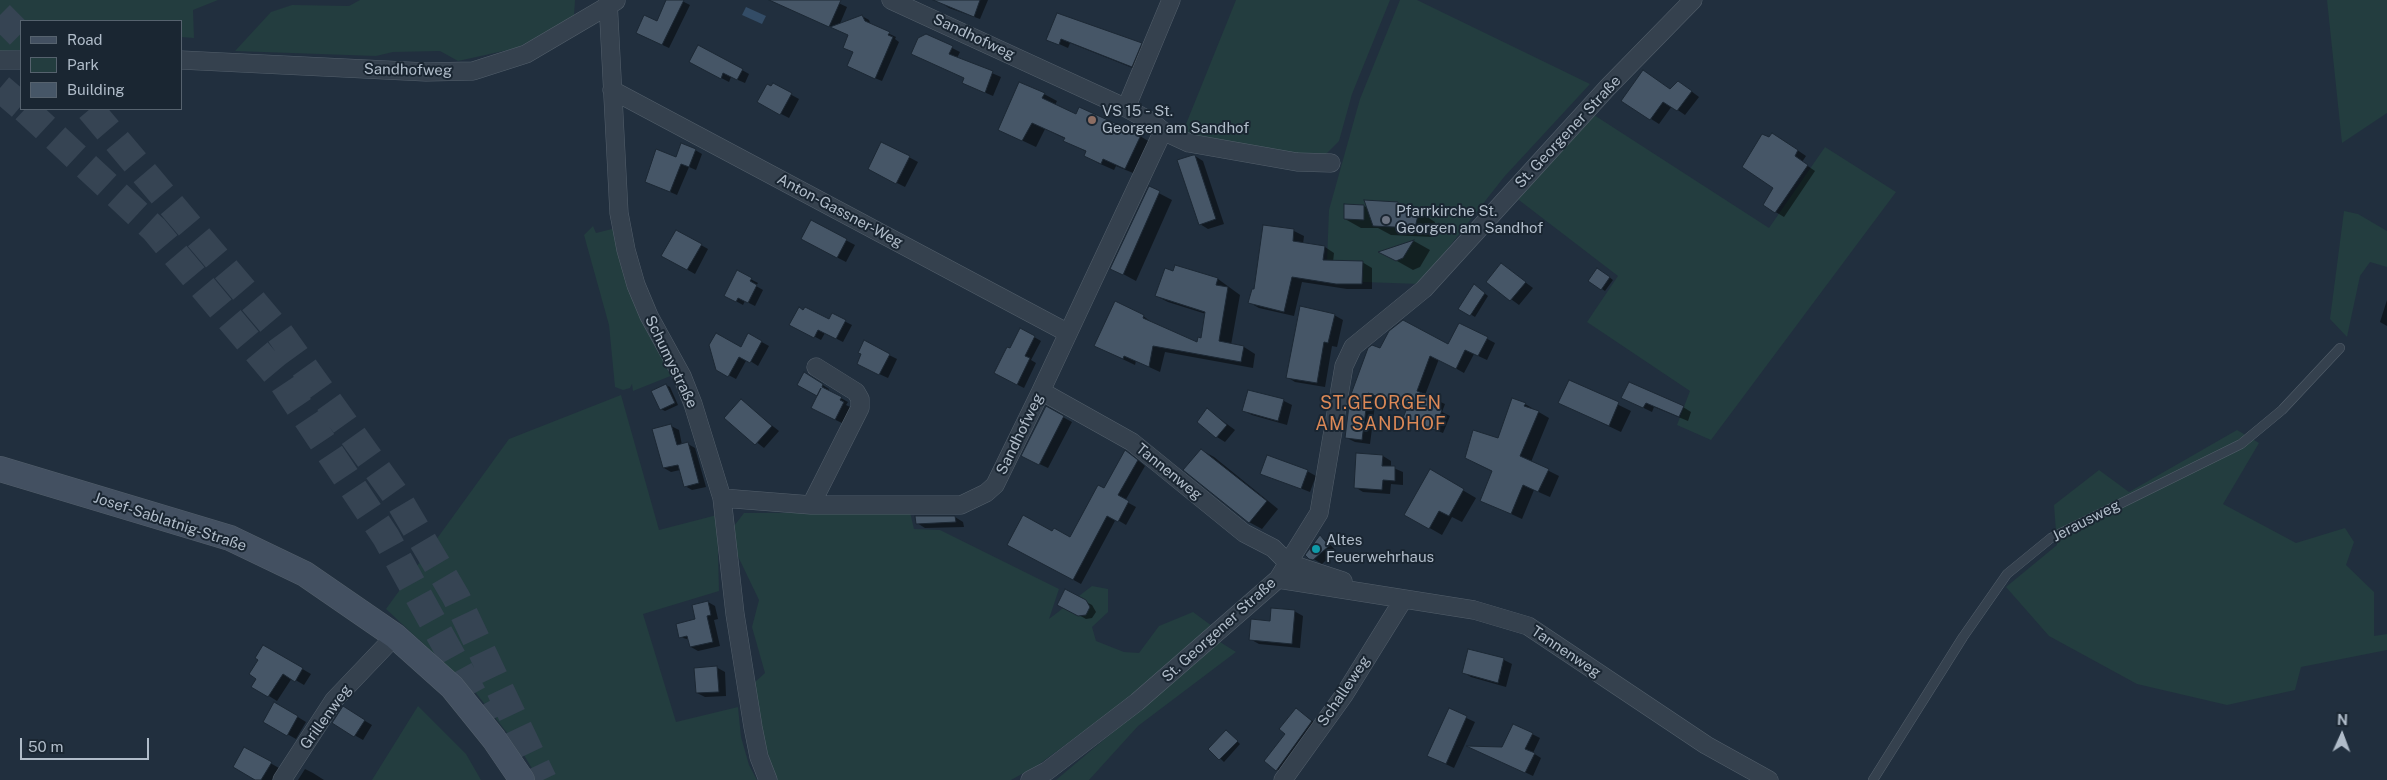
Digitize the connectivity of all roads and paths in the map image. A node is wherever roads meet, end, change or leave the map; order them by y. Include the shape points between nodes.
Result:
1 (891, 0) edge
2 (1170, 0) edge
3 (1693, 0) edge
4 (612, 2) edge
5 (0, 60) edge
6 (20, 60) edge
7 (182, 60) edge
8 (612, 90) junction
9 (1126, 108) junction
10 (1163, 132) junction
11 (1331, 163) dead end
12 (1068, 333) junction
13 (2340, 348) dead end
14 (816, 367) dead end
15 (1041, 391) junction
16 (0, 469) edge
17 (722, 498) junction
18 (812, 505) junction
19 (1288, 563) junction
20 (1278, 579) junction
21 (1403, 600) junction
22 (395, 636) junction
23 (282, 780) edge
24 (522, 780) edge
25 (768, 780) edge
26 (1030, 780) edge
27 (1283, 780) edge
28 (1769, 780) edge
29 (1873, 780) edge

1 - 9 street, Sandhofweg
2 - 9 street
3 - 19 street, St. Georgener Straße via 1608,87 1424,289 1353,347 1344,366 1318,513
4 - 7 street, Sandhofweg via 526,54 473,71 426,72
4 - 8 street, Schumystraße
5 - 6 street
8 - 12 street, Anton-Gassner-Weg
8 - 17 street, Schumystraße via 619,213 626,250 649,316 682,376 693,404
9 - 10 street, Sandhofweg
10 - 11 street, Sandhofweg via 1189,143 1297,162
10 - 12 street, Sandhofweg
12 - 15 street, Sandhofweg
13 - 29 lane, Jerausweg via 2282,410 2241,444 2050,538 2007,574 1963,637
14 - 18 street via 856,392 860,408
15 - 18 street, Sandhofweg via 994,485 986,493 961,505
15 - 19 street, Tannenweg via 1132,442 1244,532 1273,548
16 - 22 main road, Josef-Sablatnig-Straße via 230,538 305,574
17 - 18 street, Sandhofweg
17 - 25 street, Schumystraße via 734,614 759,757
19 - 20 street, St. Georgener Straße
19 - 21 street
20 - 21 street, Tannenweg
20 - 26 street, St. Georgener Straße via 1137,702 1047,771
21 - 27 street, Schalleweg via 1344,694
21 - 28 street, Tannenweg via 1474,610 1528,626 1706,746
22 - 23 street, Grillenweg via 334,700
22 - 24 main road, Josef-Sablatnig-Straße via 452,687

